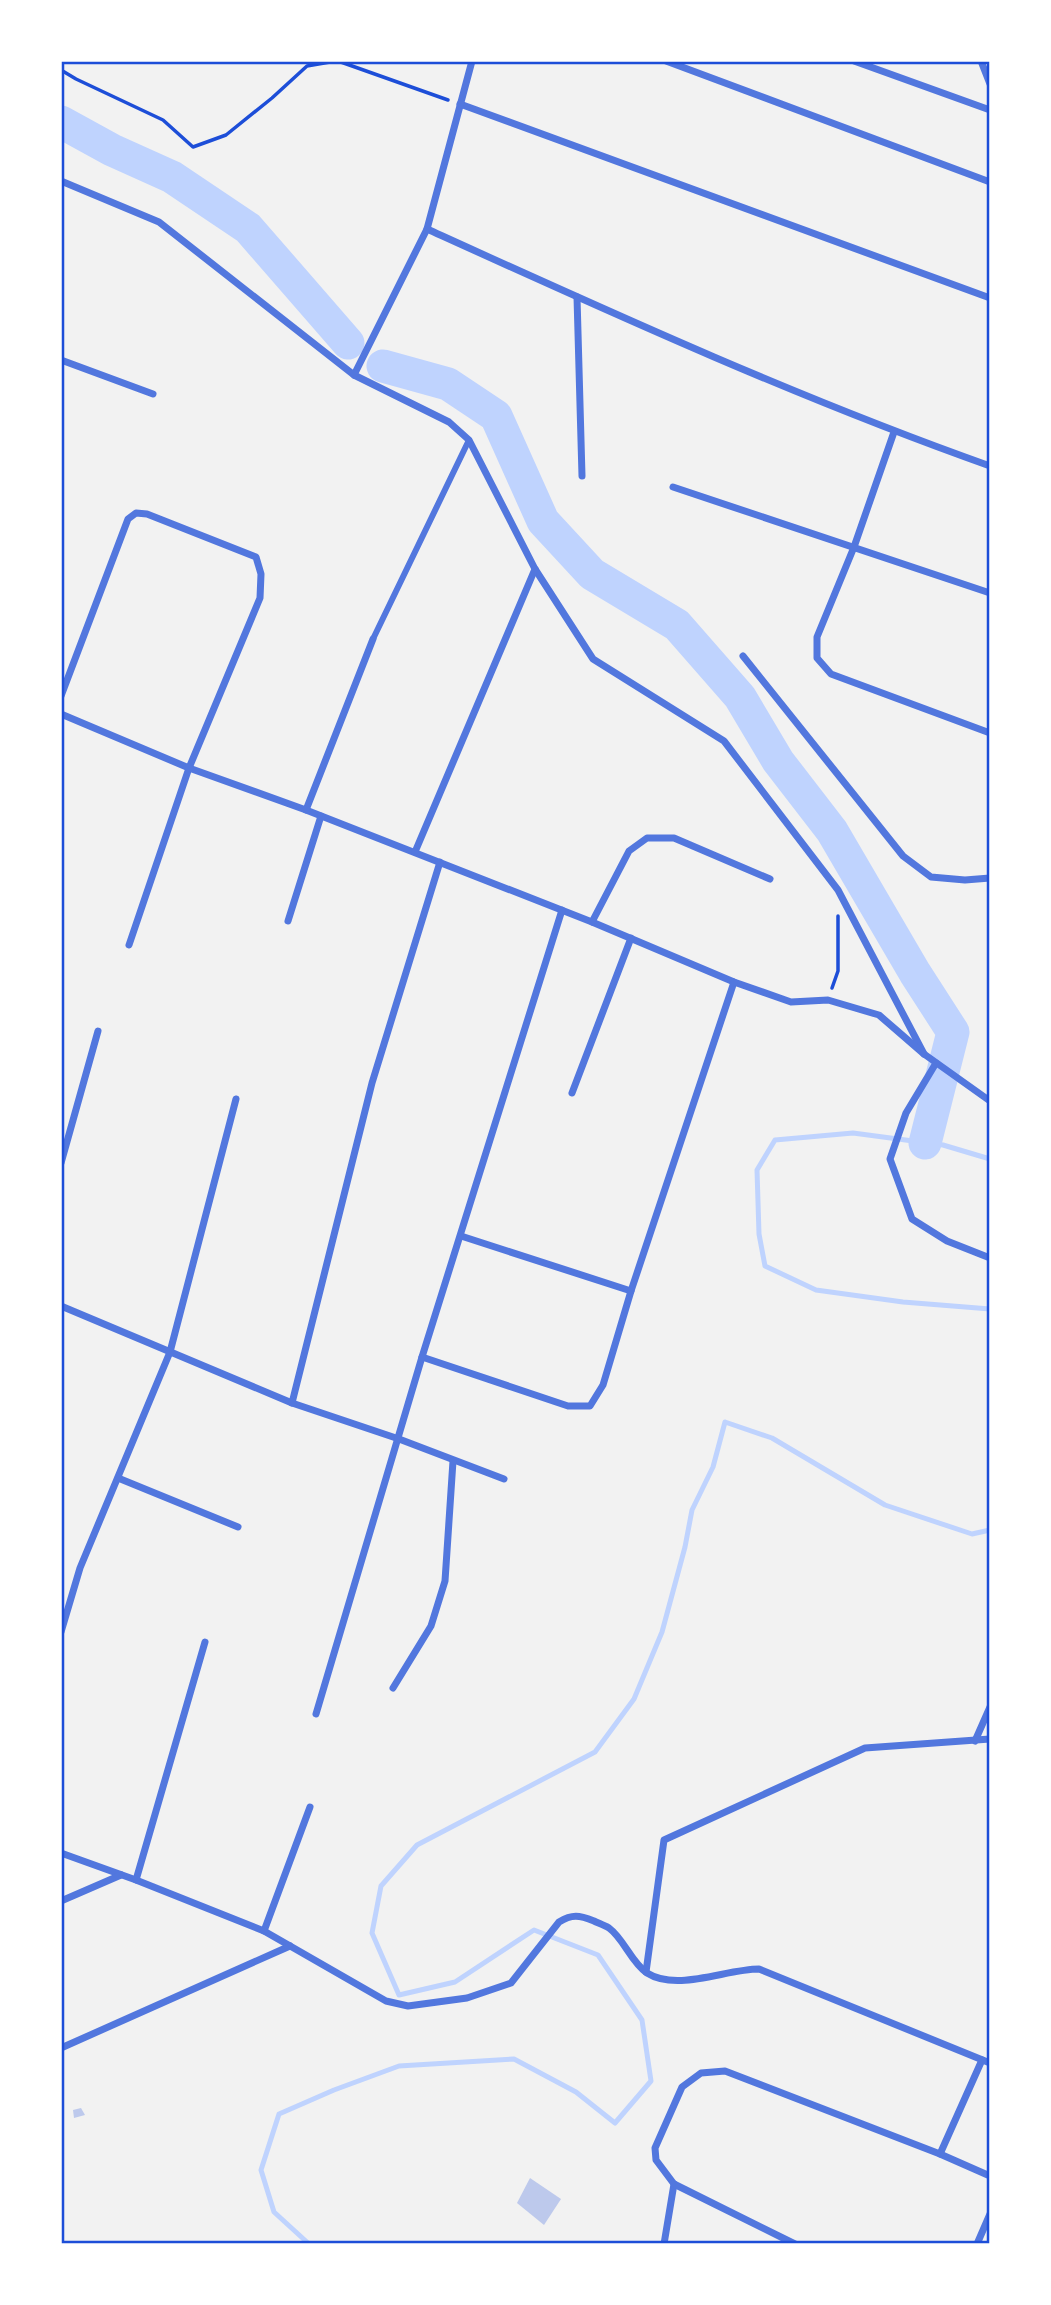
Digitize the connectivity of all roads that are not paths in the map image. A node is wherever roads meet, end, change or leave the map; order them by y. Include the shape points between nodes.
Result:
1 (472, 61) edge
2 (666, 61) edge
3 (854, 61) edge
4 (981, 61) edge
5 (990, 84) edge
6 (460, 104) junction
7 (990, 110) edge
8 (61, 181) edge
9 (990, 182) edge
10 (427, 229) junction
11 (577, 297) junction
12 (990, 298) edge
13 (61, 360) edge
14 (354, 375) junction
15 (153, 394) dead end
16 (894, 432) junction
17 (469, 440) junction
18 (990, 466) edge
19 (582, 476) dead end
20 (673, 487) dead end
21 (854, 547) junction
22 (536, 569) junction
23 (990, 593) edge
24 (373, 639) joint
25 (743, 656) dead end
26 (61, 696) edge
27 (61, 714) edge
28 (990, 733) edge
29 (190, 768) junction
30 (306, 810) junction
31 (321, 816) junction
32 (415, 852) junction
33 (440, 862) junction
34 (990, 878) edge
35 (770, 879) dead end
36 (562, 910) junction
37 (288, 921) dead end
38 (592, 922) junction
39 (631, 938) junction
40 (129, 945) dead end
41 (734, 982) junction
42 (98, 1031) dead end
43 (924, 1054) junction
44 (937, 1063) junction
45 (572, 1093) dead end
46 (236, 1099) dead end
47 (990, 1101) edge
48 (61, 1163) edge
49 (461, 1236) junction
50 (990, 1258) edge
51 (631, 1291) junction
52 (61, 1306) edge
53 (170, 1352) junction
54 (422, 1357) junction
55 (292, 1404) junction
56 (399, 1439) junction
57 (453, 1461) junction
58 (118, 1478) junction
59 (504, 1479) dead end
60 (238, 1527) dead end
61 (61, 1632) edge
62 (205, 1642) dead end
63 (393, 1688) dead end
64 (990, 1707) edge
65 (316, 1714) dead end
66 (990, 1739) edge
67 (975, 1741) junction
68 (310, 1807) dead end
69 (61, 1853) edge
70 (121, 1875) junction
71 (136, 1880) junction
72 (61, 1900) edge
73 (264, 1931) junction
74 (290, 1946) junction
75 (646, 1972) junction
76 (61, 2048) edge
77 (986, 2062) edge
78 (940, 2154) junction
79 (990, 2176) edge
80 (674, 2184) junction
81 (990, 2214) edge
82 (664, 2244) edge
83 (794, 2244) edge
84 (977, 2244) edge

1 - 6 street
2 - 9 street
3 - 7 street
4 - 5 street
6 - 10 street
6 - 12 street
8 - 14 street via 159,222
10 - 11 street
10 - 14 street
11 - 16 street
11 - 19 street
13 - 15 street
14 - 17 street via 449,422
16 - 18 street
16 - 21 street
17 - 22 street
17 - 24 street
20 - 21 street
21 - 23 street
21 - 28 street via 817,637 817,658 831,674
22 - 32 street
22 - 43 street via 593,659 724,741 838,890
24 - 30 street
25 - 34 street via 903,856 931,877
26 - 29 street via 128,519 136,513 256,557 260,598
27 - 29 street
29 - 30 street
29 - 40 street
30 - 31 street
31 - 32 street
31 - 37 street
32 - 33 street
33 - 36 street
33 - 55 street via 372,1083
35 - 38 street via 674,838 648,838 629,851
36 - 38 street
36 - 49 street
38 - 39 street
39 - 41 street
39 - 45 street
41 - 43 street via 790,1002 828,1000 879,1015
41 - 51 street
42 - 48 street
43 - 44 street
44 - 47 street
44 - 50 street via 906,1113 890,1159 912,1219 947,1241
46 - 53 street
49 - 51 street
49 - 54 street
51 - 54 street via 603,1385 590,1406 568,1405
52 - 53 street
53 - 55 street
53 - 58 street
54 - 56 street
55 - 56 street
56 - 57 street
56 - 65 street
57 - 59 street
57 - 63 street via 445,1581 432,1626
58 - 60 street
58 - 61 street via 80,1568
62 - 71 street
64 - 67 street
66 - 67 street
67 - 75 street via 865,1748 664,1840
68 - 73 street
69 - 70 street
70 - 71 street
70 - 72 street
71 - 73 street
73 - 74 street
74 - 75 street via 386,2001 408,2006 467,1998 511,1983 559,1922 579,1915 609,1928
74 - 76 street
75 - 77 street via 677,1981 759,1969
77 - 78 street
78 - 79 street
78 - 80 street via 725,2071 701,2073 682,2087 655,2147 656,2160
80 - 82 street
80 - 83 street
81 - 84 street

